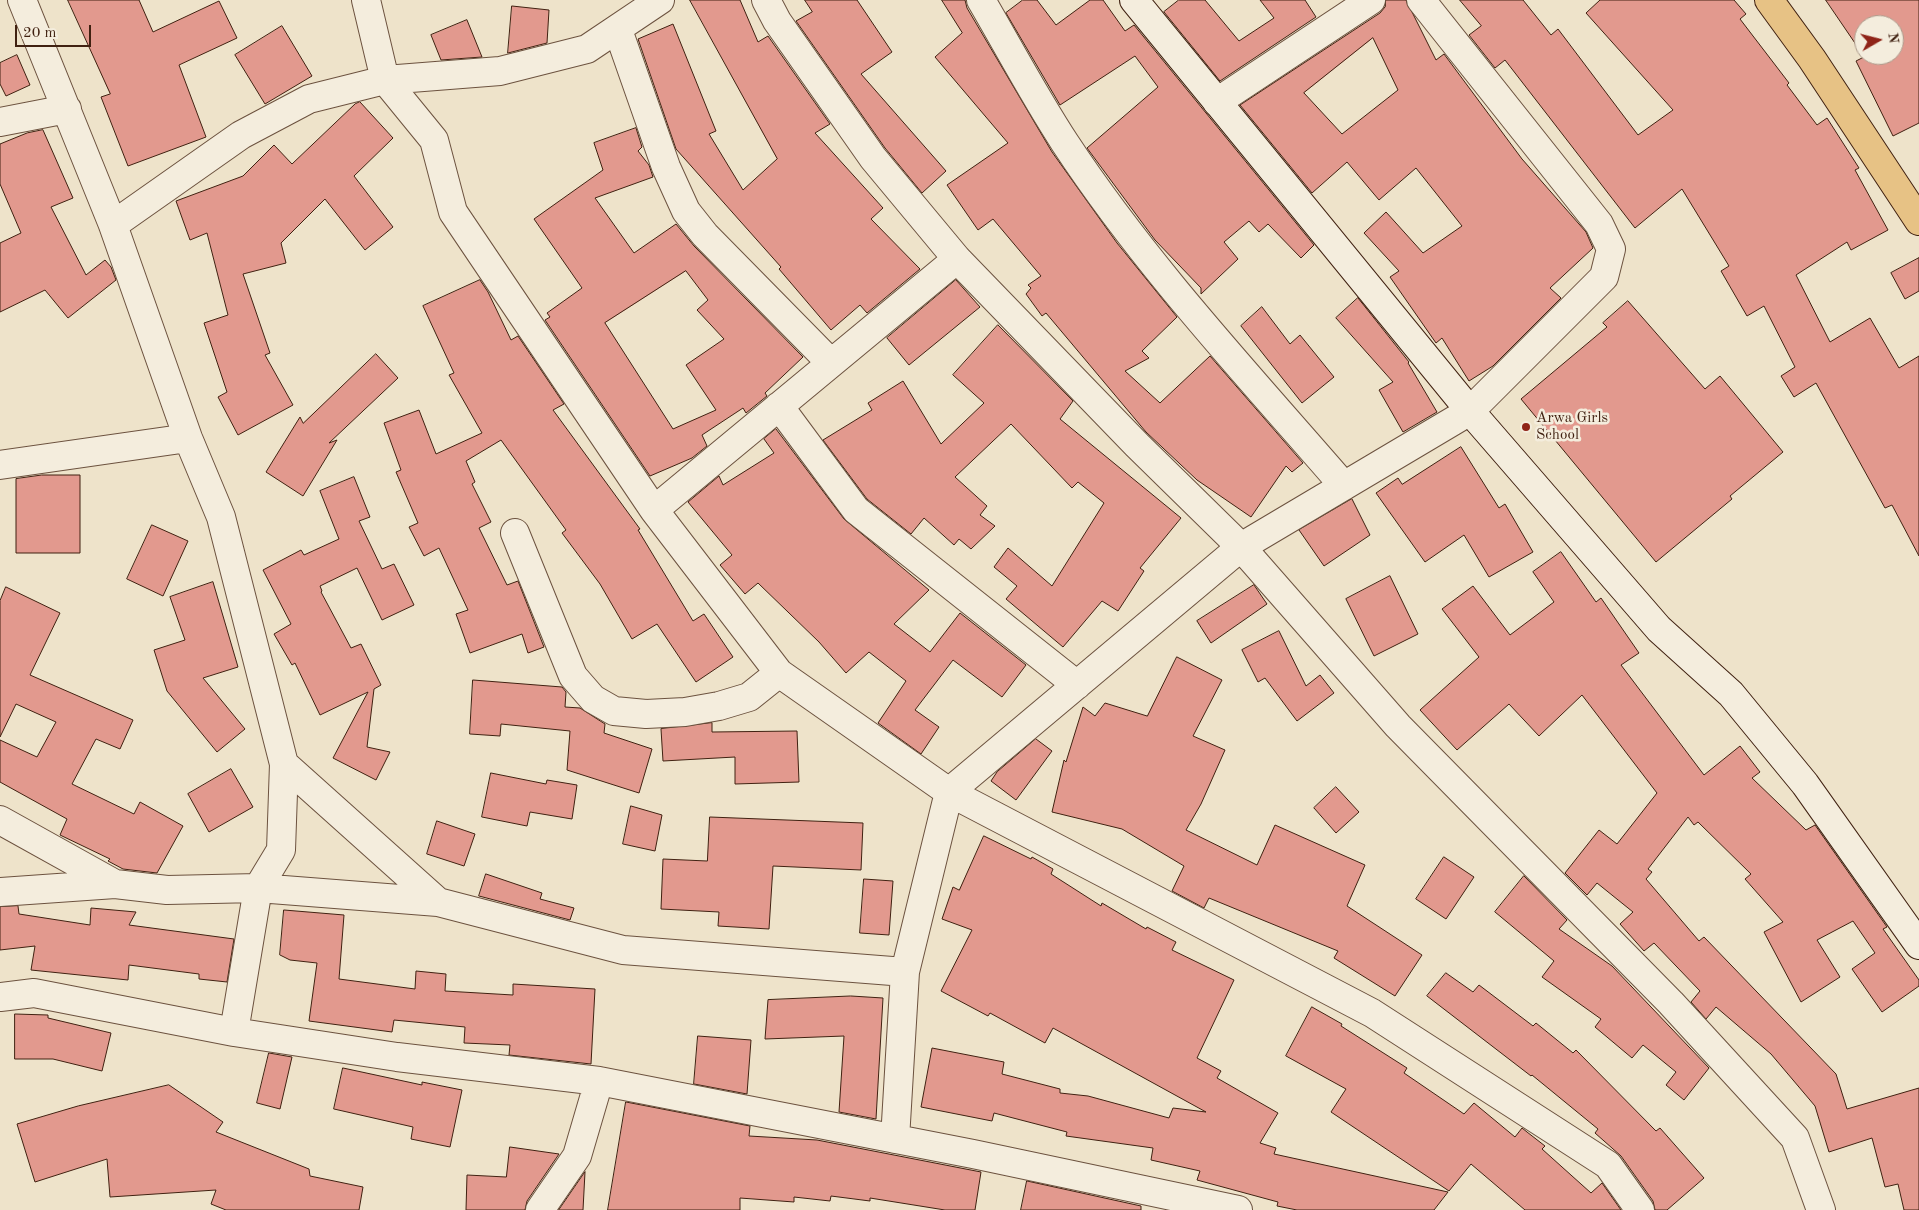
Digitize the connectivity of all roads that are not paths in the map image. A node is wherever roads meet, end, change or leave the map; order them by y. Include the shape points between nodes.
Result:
1 (22, 0) edge
2 (366, 0) edge
3 (660, 0) edge
4 (766, 0) edge
5 (980, 0) edge
6 (1134, 0) edge
7 (1371, 0) edge
8 (1421, 0) edge
9 (1769, 0) edge
10 (618, 30) junction
11 (385, 80) junction
12 (1217, 102) junction
13 (66, 109) junction
14 (0, 122) edge
15 (1919, 221) edge
16 (113, 225) junction
17 (957, 259) junction
18 (831, 364) junction
19 (779, 406) junction
20 (1470, 412) junction
21 (188, 438) junction
22 (0, 465) edge
23 (1344, 486) junction
24 (654, 510) junction
25 (515, 533) dead end
26 (1241, 547) junction
27 (779, 673) junction
28 (1077, 685) junction
29 (284, 764) junction
30 (949, 792) junction
31 (0, 820) edge
32 (115, 884) junction
33 (258, 888) junction
34 (0, 892) edge
35 (438, 902) junction
36 (1919, 945) edge
37 (906, 972) junction
38 (0, 997) edge
39 (234, 1032) junction
40 (599, 1081) junction
41 (895, 1139) junction
42 (540, 1210) edge
43 (1238, 1210) edge
44 (1640, 1210) edge
45 (1821, 1210) edge

1 - 13 street
2 - 11 street
3 - 10 street
4 - 17 street via 777,21 872,158
5 - 23 street via 1065,143 1129,232 1168,282
6 - 12 street
7 - 12 street
8 - 20 street via 1599,224 1611,249 1604,277
9 - 15 main road
10 - 11 street via 587,49 500,71
10 - 18 street via 666,167 686,211 705,235
11 - 16 street via 309,99 241,135
11 - 24 street via 434,140 453,212
12 - 20 street
13 - 14 street
13 - 16 street
16 - 21 street
17 - 18 street
17 - 26 street
18 - 19 street
19 - 24 street
19 - 28 street via 856,510
20 - 23 street
20 - 36 street via 1658,629 1731,694 1805,784
21 - 22 street
21 - 29 street via 221,517
23 - 26 street
24 - 27 street
25 - 27 street via 573,676 593,699 614,711 646,714 719,706 749,697
26 - 28 street
26 - 45 street via 1398,726 1671,1003 1795,1138
27 - 30 street
28 - 30 street
29 - 33 street via 281,850
29 - 35 street
30 - 37 street
30 - 44 street via 1372,1013 1608,1166
31 - 32 street
32 - 33 street via 167,890
32 - 34 street
33 - 35 street
33 - 39 street
35 - 37 street via 623,950
37 - 41 street
38 - 39 street via 34,994
39 - 40 street via 397,1057
40 - 41 street
40 - 42 street via 577,1156
41 - 43 street

